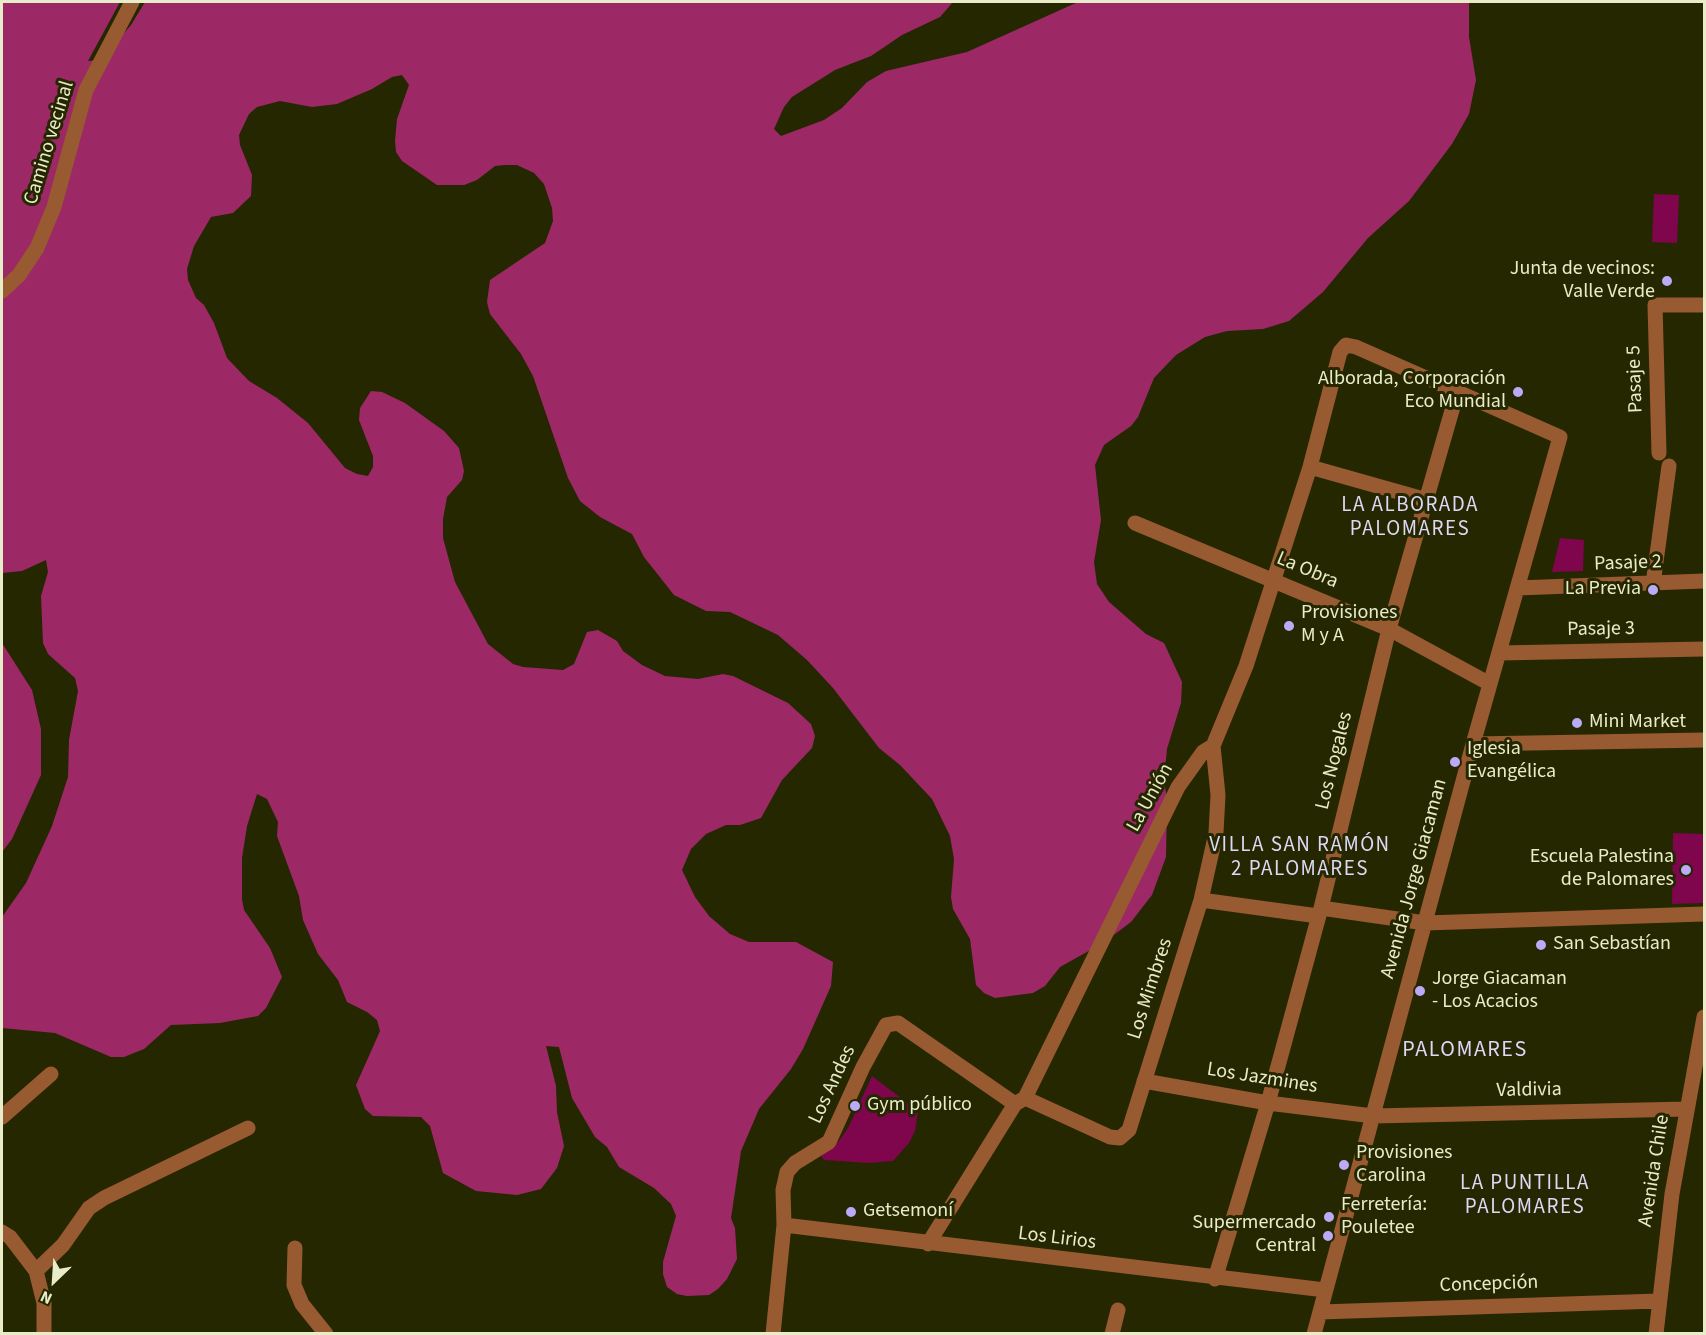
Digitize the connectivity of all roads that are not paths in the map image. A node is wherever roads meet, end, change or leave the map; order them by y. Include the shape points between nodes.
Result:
1 (132, 2) edge
2 (2, 291) edge
3 (1704, 305) edge
4 (1457, 393) junction
5 (1659, 453) dead end
6 (1310, 466) junction
7 (1669, 466) dead end
8 (1427, 500) junction
9 (1135, 524) dead end
10 (1274, 579) junction
11 (1704, 581) edge
12 (1653, 584) junction
13 (1517, 588) junction
14 (1389, 629) junction
15 (1704, 650) edge
16 (1499, 653) junction
17 (1490, 684) junction
18 (1704, 740) edge
19 (1473, 744) junction
20 (1213, 746) junction
21 (1202, 900) junction
22 (1319, 912) junction
23 (1704, 914) edge
24 (1425, 923) junction
25 (1704, 1017) edge
26 (51, 1074) dead end
27 (1144, 1081) junction
28 (1020, 1101) junction
29 (1268, 1103) junction
30 (1687, 1109) junction
31 (1373, 1116) junction
32 (2, 1117) edge
33 (248, 1128) dead end
34 (784, 1225) junction
35 (4, 1232) edge
36 (928, 1244) junction
37 (295, 1248) dead end
38 (36, 1271) junction
39 (1215, 1279) junction
40 (1326, 1290) junction
41 (1659, 1301) junction
42 (1118, 1310) dead end
43 (1320, 1311) junction
44 (44, 1334) edge
45 (326, 1334) edge
46 (773, 1334) edge
47 (1112, 1334) edge
48 (1314, 1334) edge
49 (1656, 1334) edge

1 - 2 street, Camino vecinal via 86,90 54,207 37,248 19,275
3 - 5 street, Pasaje 5 via 1655,305
4 - 6 street, La Unión via 1346,345 1340,352
4 - 8 street, Los Nogales
4 - 13 street, Avenida Jorge Giacaman via 1560,436
6 - 8 street
6 - 10 street, La Unión
7 - 12 street
8 - 14 street, Los Nogales
9 - 10 street, La Obra
10 - 14 street, La Obra
10 - 20 street, La Unión via 1246,666
11 - 12 street, Pasaje 2
12 - 13 street, Pasaje 2
13 - 16 street, Avenida Jorge Giacaman
14 - 17 street, La Obra
14 - 22 street, Los Nogales
15 - 16 street, Pasaje 3
16 - 17 street, Avenida Jorge Giacaman
17 - 19 street, Avenida Jorge Giacaman
18 - 19 street
19 - 24 street, Avenida Jorge Giacaman
20 - 21 street, Los Mimbres via 1218,795 1216,833
20 - 28 street, La Unión via 1203,752 1178,787
21 - 22 street
21 - 27 street, Los Mimbres
22 - 24 street
22 - 29 street, Los Nogales
23 - 24 street
24 - 31 street, Avenida Jorge Giacaman
25 - 30 street, Avenida Chile
26 - 32 street
27 - 28 street, Los Mimbres via 1129,1130 1120,1138
27 - 29 street, Los Jazmines
28 - 34 street, Los Andes via 898,1023 886,1025 829,1142 787,1172
28 - 36 street, La Unión
29 - 31 street, Los Jazmines
29 - 39 street, Los Nogales
30 - 31 street, Valdivia
30 - 41 street, Avenida Chile
31 - 40 street, Avenida Jorge Giacaman
33 - 38 street via 96,1203 80,1218 63,1245
34 - 36 street, Los Lirios
34 - 46 street, Los Andes
35 - 38 street
36 - 39 street, Los Lirios
37 - 45 street via 294,1285 302,1304
38 - 44 street via 44,1303
39 - 40 street, Los Lirios
40 - 43 street, Avenida Jorge Giacaman
41 - 43 street, Concepción
41 - 49 street, Avenida Chile
42 - 47 street
43 - 48 street, Avenida Jorge Giacaman

